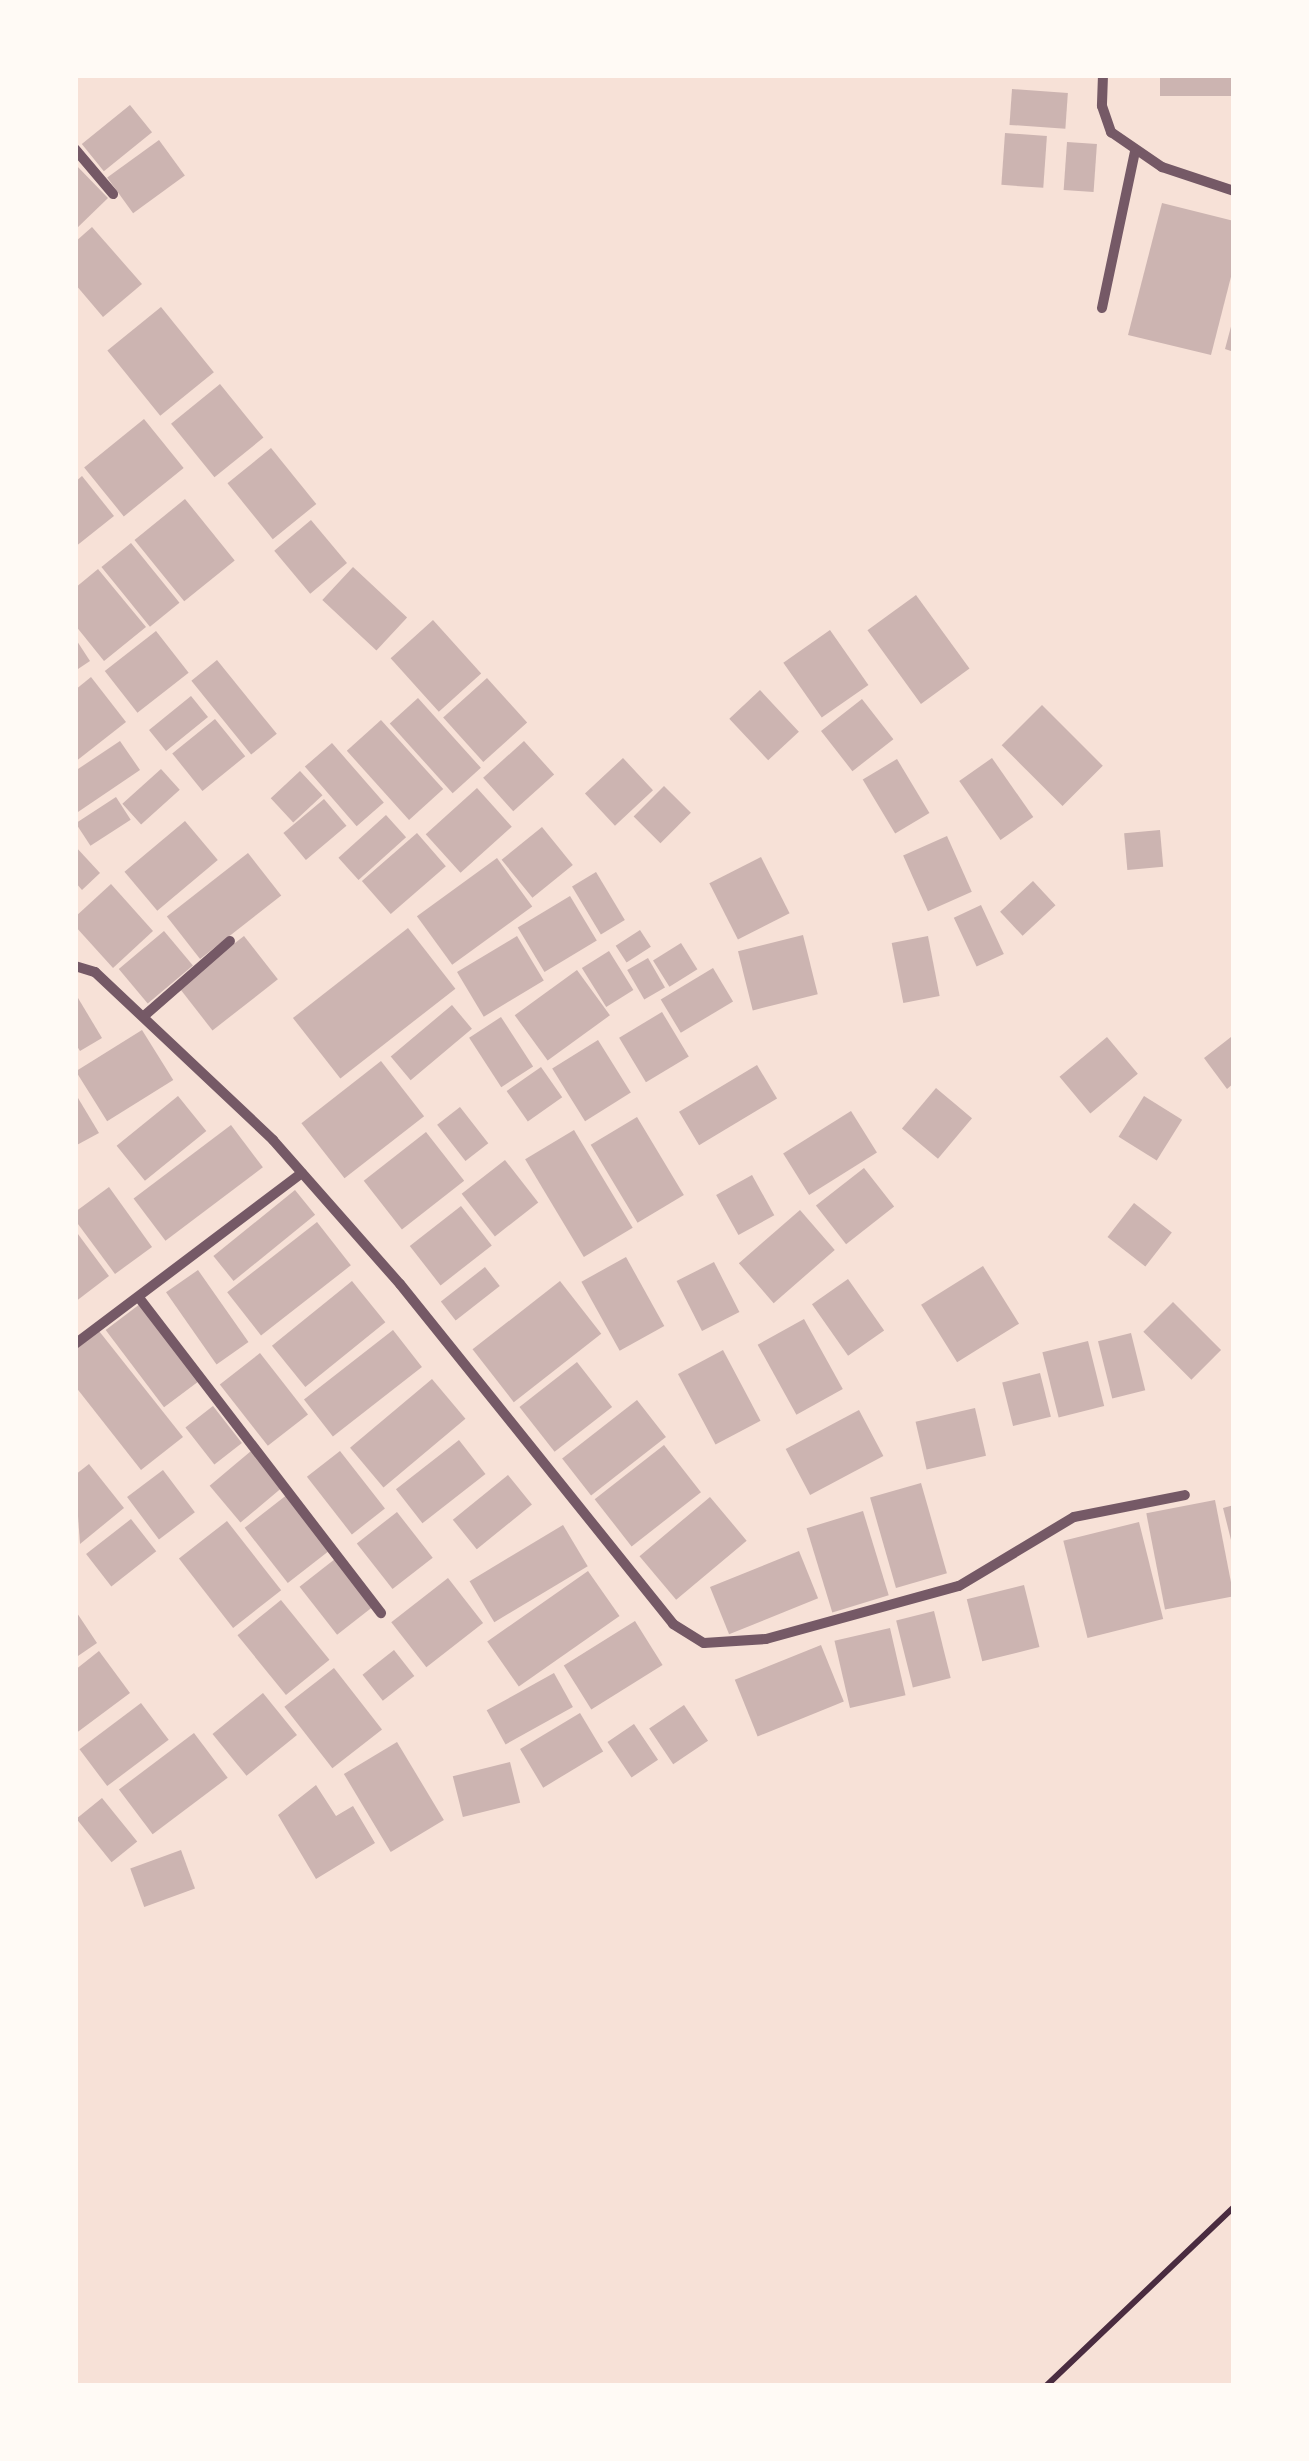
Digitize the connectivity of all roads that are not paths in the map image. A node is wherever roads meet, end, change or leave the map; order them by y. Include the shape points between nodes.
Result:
1 (1103, 75) edge
2 (75, 148) edge
3 (1135, 152) junction
4 (1234, 191) edge
5 (113, 194) dead end
6 (1102, 308) dead end
7 (230, 941) dead end
8 (75, 966) edge
9 (144, 1016) junction
10 (302, 1173) junction
11 (140, 1299) junction
12 (75, 1344) edge
13 (1185, 1495) dead end
14 (381, 1613) dead end

1 - 3 street via 1102,106 1111,132
2 - 5 street
3 - 4 street
3 - 6 street
7 - 9 street
8 - 9 street via 94,972
9 - 10 street
10 - 11 street
10 - 13 street via 673,1624 704,1644 766,1639 959,1586 1074,1516
11 - 12 street
11 - 14 street

